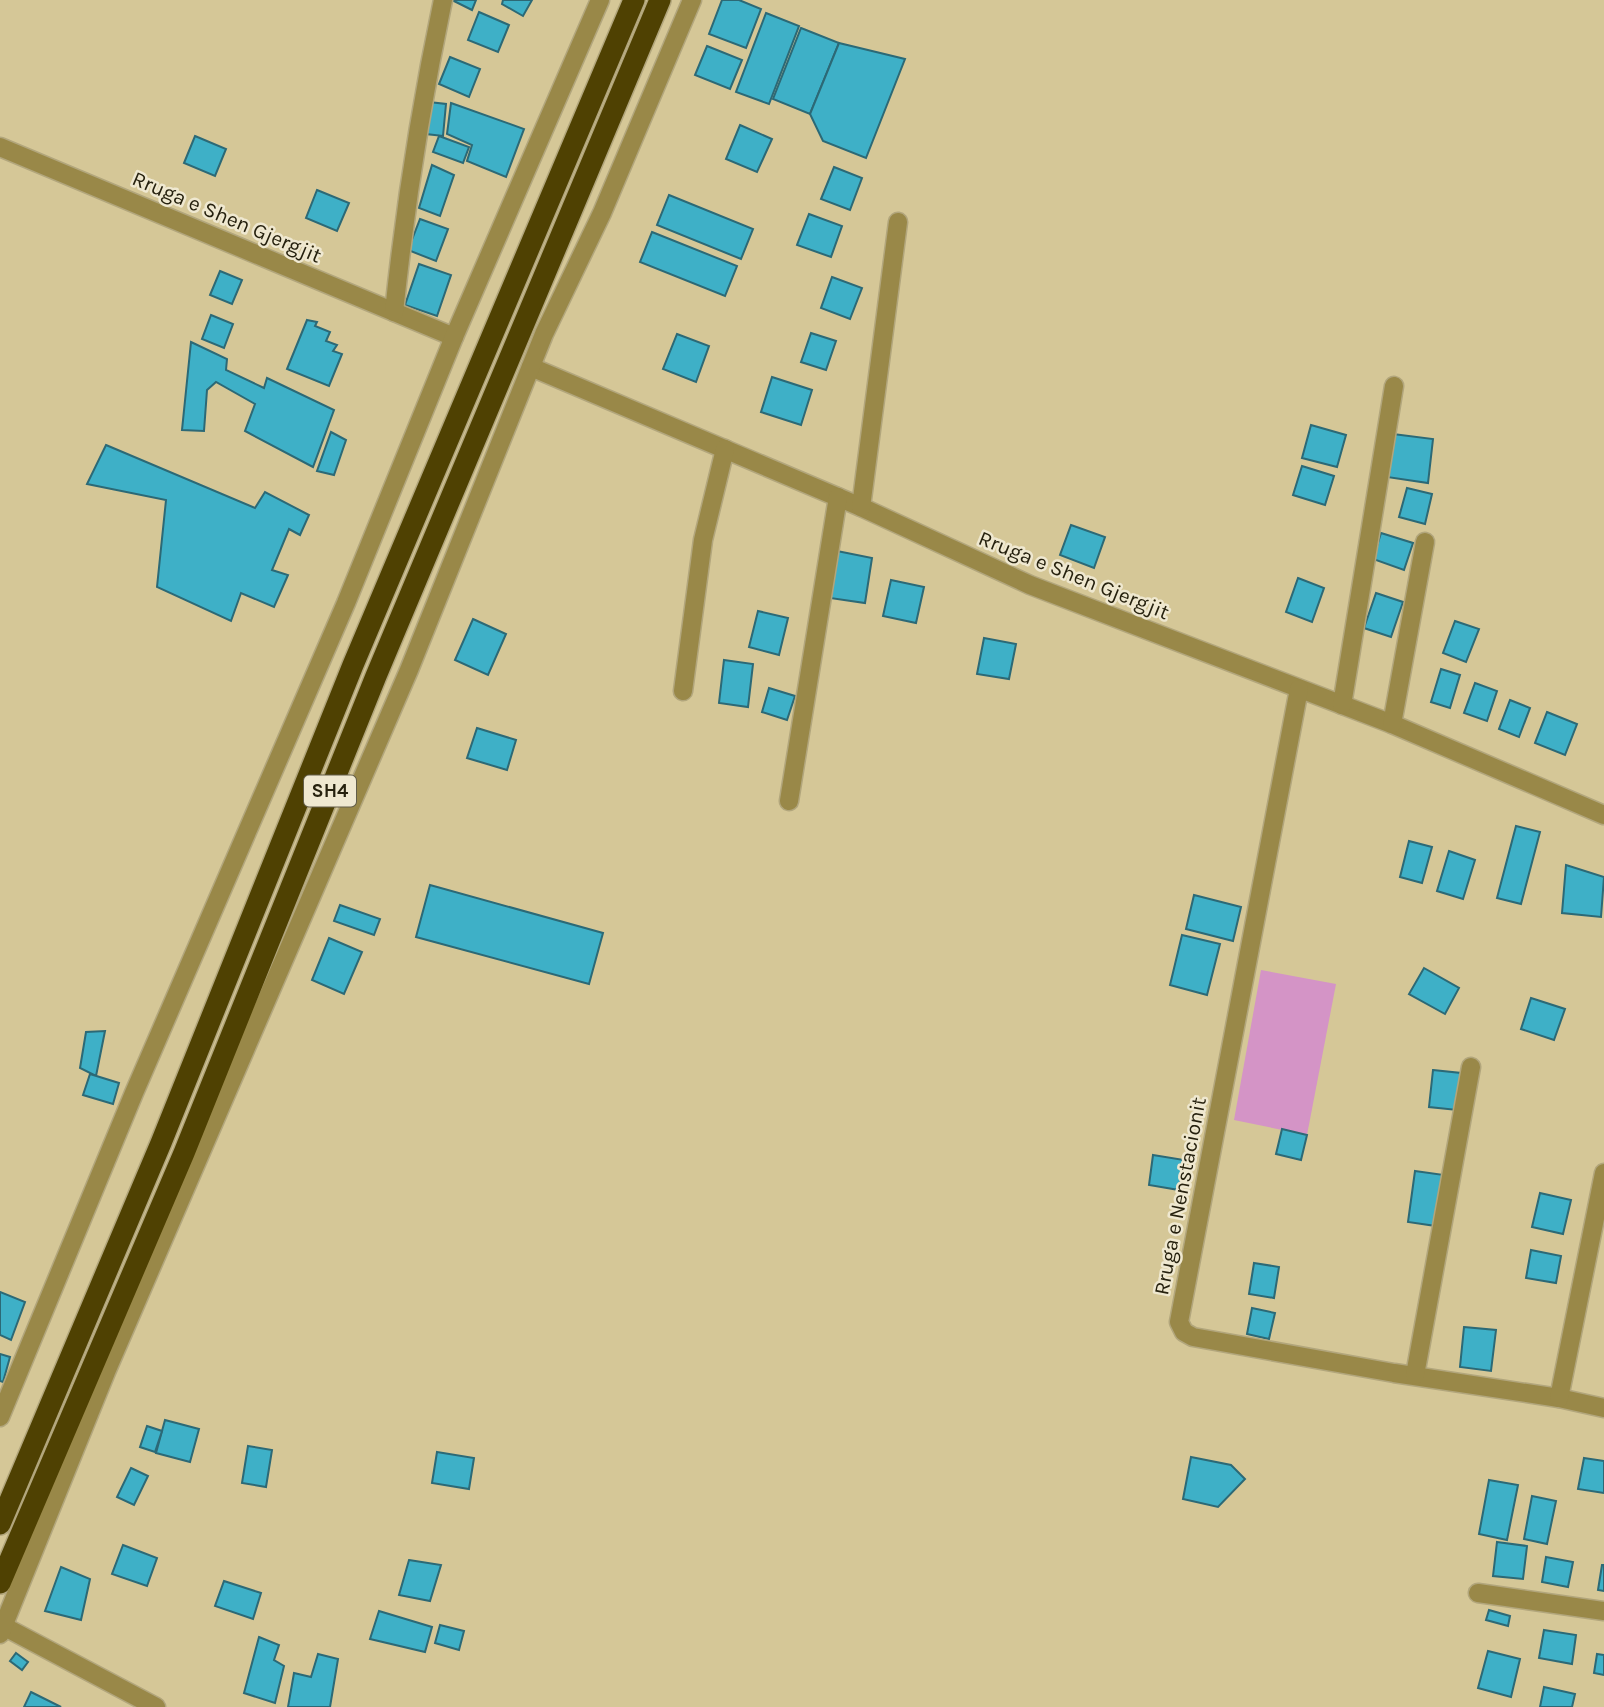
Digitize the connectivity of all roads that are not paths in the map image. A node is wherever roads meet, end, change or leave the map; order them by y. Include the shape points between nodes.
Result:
1 (443, 0) edge
2 (600, 0) edge
3 (634, 0) edge
4 (660, 0) edge
5 (692, 0) edge
6 (0, 146) edge
7 (898, 222) dead end
8 (394, 312) junction
9 (454, 337) junction
10 (531, 367) junction
11 (1394, 386) dead end
12 (724, 449) junction
13 (838, 497) junction
14 (861, 507) junction
15 (1425, 542) dead end
16 (1298, 690) junction
17 (682, 691) dead end
18 (1342, 705) junction
19 (1392, 724) junction
20 (789, 801) dead end
21 (1604, 815) edge
22 (1471, 1067) dead end
23 (1604, 1173) edge
24 (107, 1368) junction
25 (1415, 1375) junction
26 (1559, 1398) junction
27 (1604, 1408) edge
28 (0, 1418) edge
29 (50, 1466) junction
30 (0, 1524) edge
31 (0, 1583) edge
32 (1478, 1593) dead end
33 (1604, 1611) edge
34 (2, 1630) edge
35 (156, 1707) edge

1 - 8 street via 418,125
2 - 9 street
3 - 30 highway, SH4 via 353,665 161,1143
4 - 29 highway, SH4
5 - 10 street via 603,214
6 - 8 street, Rruga e Shen Gjergjit
7 - 14 street
8 - 9 street, Rruga e Shen Gjergjit
9 - 28 street
10 - 12 street, Rruga e Shen Gjergjit
10 - 24 street via 409,670
11 - 18 street
12 - 13 street, Rruga e Shen Gjergjit
12 - 17 street via 703,540
13 - 14 street, Rruga e Shen Gjergjit
13 - 20 street
14 - 16 street, Rruga e Shen Gjergjit via 1030,585
15 - 19 street
16 - 18 street, Rruga e Shen Gjergjit
16 - 25 street, Rruga e Nenstacionit via 1179,1322 1193,1337
18 - 19 street, Rruga e Shen Gjergjit
19 - 21 street, Rruga e Shen Gjergjit
22 - 25 street
23 - 26 street
24 - 29 highway via 97,1375 65,1451
24 - 34 street
25 - 26 street, Rruga e Nenstacionit
26 - 27 street, Rruga e Nenstacionit
29 - 31 highway, SH4
32 - 33 street
34 - 35 street

